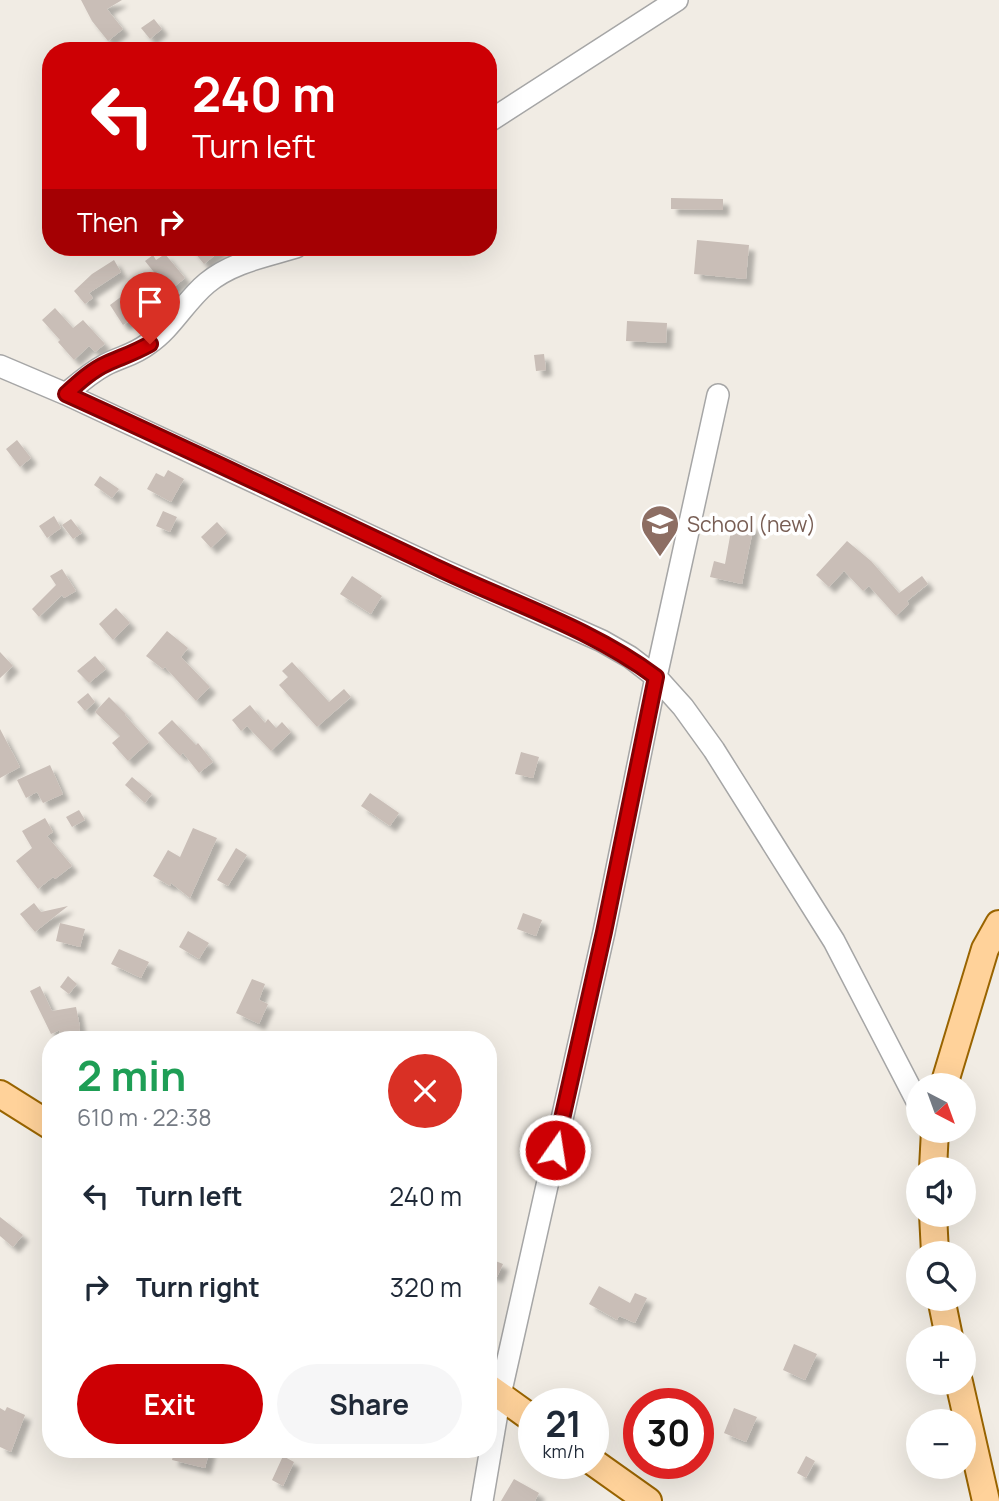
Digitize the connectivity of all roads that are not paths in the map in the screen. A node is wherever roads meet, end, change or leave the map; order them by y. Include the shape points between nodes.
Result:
1 (677, 0) edge
2 (497, 116) edge
3 (269, 256) edge
4 (0, 366) edge
5 (66, 394) junction
6 (718, 395) dead end
7 (656, 677) junction
8 (999, 923) edge
9 (948, 1073) edge
10 (906, 1080) edge
11 (0, 1094) edge
12 (42, 1120) edge
13 (497, 1378) edge
14 (497, 1393) edge
15 (962, 1395) edge
16 (518, 1408) edge
17 (487, 1458) edge
18 (609, 1473) edge
19 (482, 1501) edge
20 (648, 1501) edge
21 (986, 1501) edge

1 - 2 street
3 - 5 street via 225,271 206,283 150,344 97,369
4 - 5 street
5 - 7 street via 602,641
6 - 7 street
7 - 10 street via 714,750 834,941
7 - 13 street via 604,932
8 - 9 main road via 985,949
11 - 12 main road
14 - 16 main road
15 - 21 main road
17 - 19 street
18 - 20 main road

